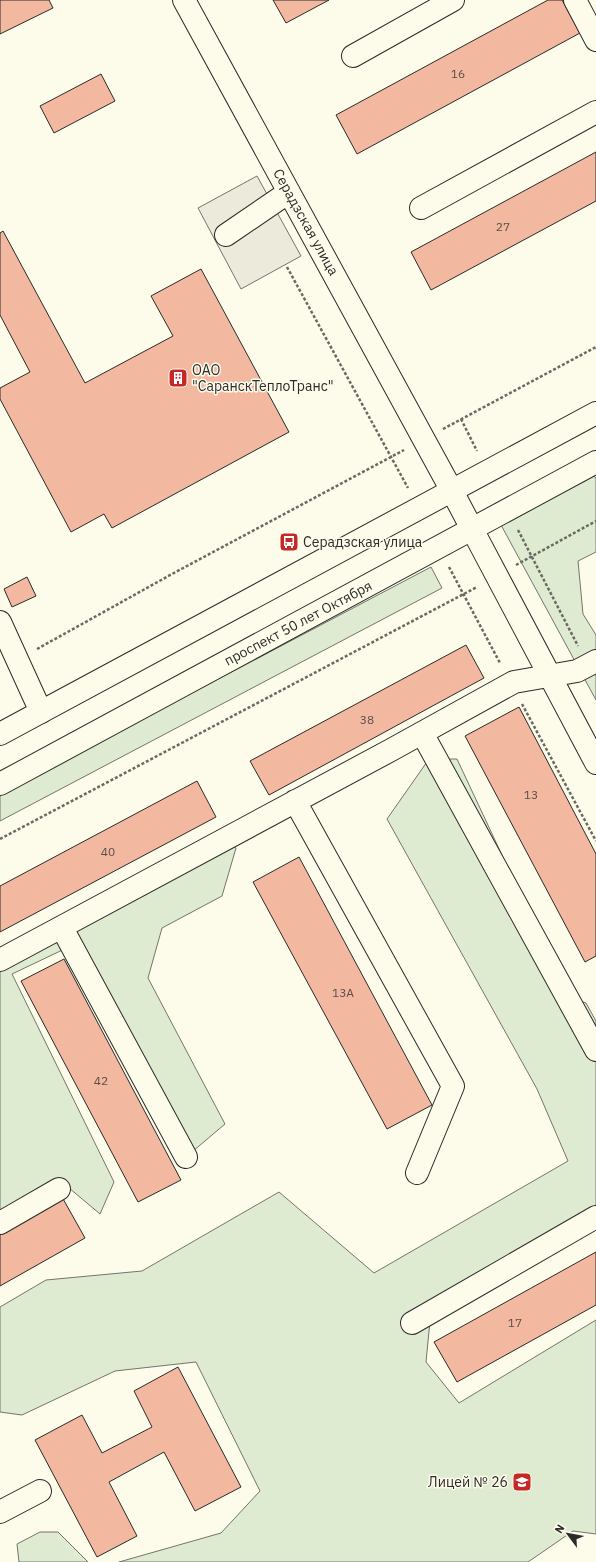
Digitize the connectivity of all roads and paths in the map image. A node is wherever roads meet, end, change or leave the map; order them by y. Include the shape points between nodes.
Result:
1 (184, 0) edge
2 (453, 0) edge
3 (575, 0) edge
4 (596, 40) edge
5 (353, 56) dead end
6 (596, 112) edge
7 (290, 192) junction
8 (421, 208) dead end
9 (226, 235) dead end
10 (287, 267) dead end
11 (596, 346) edge
12 (596, 413) edge
13 (425, 439) junction
14 (392, 457) junction
15 (596, 462) edge
16 (452, 491) junction
17 (418, 509) junction
18 (596, 521) edge
19 (472, 529) junction
20 (439, 547) junction
21 (531, 556) junction
22 (497, 576) junction
23 (463, 594) junction
24 (0, 622) edge
25 (17, 660) junction
26 (592, 663) edge
27 (550, 675) junction
28 (511, 683) junction
29 (41, 712) junction
30 (422, 733) junction
31 (0, 734) edge
32 (596, 763) edge
33 (0, 784) edge
34 (295, 801) junction
35 (0, 839) edge
36 (596, 841) edge
37 (62, 928) junction
38 (0, 960) edge
39 (596, 1050) edge
40 (186, 1157) dead end
41 (417, 1173) dead end
42 (59, 1189) dead end
43 (596, 1217) edge
44 (0, 1222) edge
45 (412, 1323) dead end
46 (40, 1491) dead end
47 (0, 1512) edge

1 - 7 main road, Серадзская улица
2 - 5 main road
3 - 4 main road
6 - 8 main road
7 - 9 main road
7 - 13 main road, Серадзская улица
10 - 14 path
11 - 13 path
12 - 16 main road
13 - 14 path
13 - 16 main road, Серадзская улица
14 - 17 path
14 - 25 path via 179,570
15 - 19 main road, проспект 50 лет Октября
16 - 17 main road
16 - 19 main road, Серадзская улица
17 - 29 main road
18 - 21 path
19 - 20 main road, проспект 50 лет Октября
19 - 22 main road, Серадзская улица
20 - 23 path
20 - 33 main road, проспект 50 лет Октября
21 - 22 path
21 - 26 path
22 - 23 path
22 - 27 main road, Серадзская улица
23 - 28 path
23 - 35 path
24 - 25 main road
25 - 29 main road
26 - 27 main road via 577,671
27 - 28 main road
27 - 32 main road, Серадзская улица
28 - 30 main road
28 - 36 path
29 - 31 main road
30 - 34 main road
30 - 39 main road
34 - 37 main road
34 - 41 main road via 453,1086
37 - 38 main road
37 - 40 main road
42 - 44 main road
43 - 45 main road
46 - 47 main road

